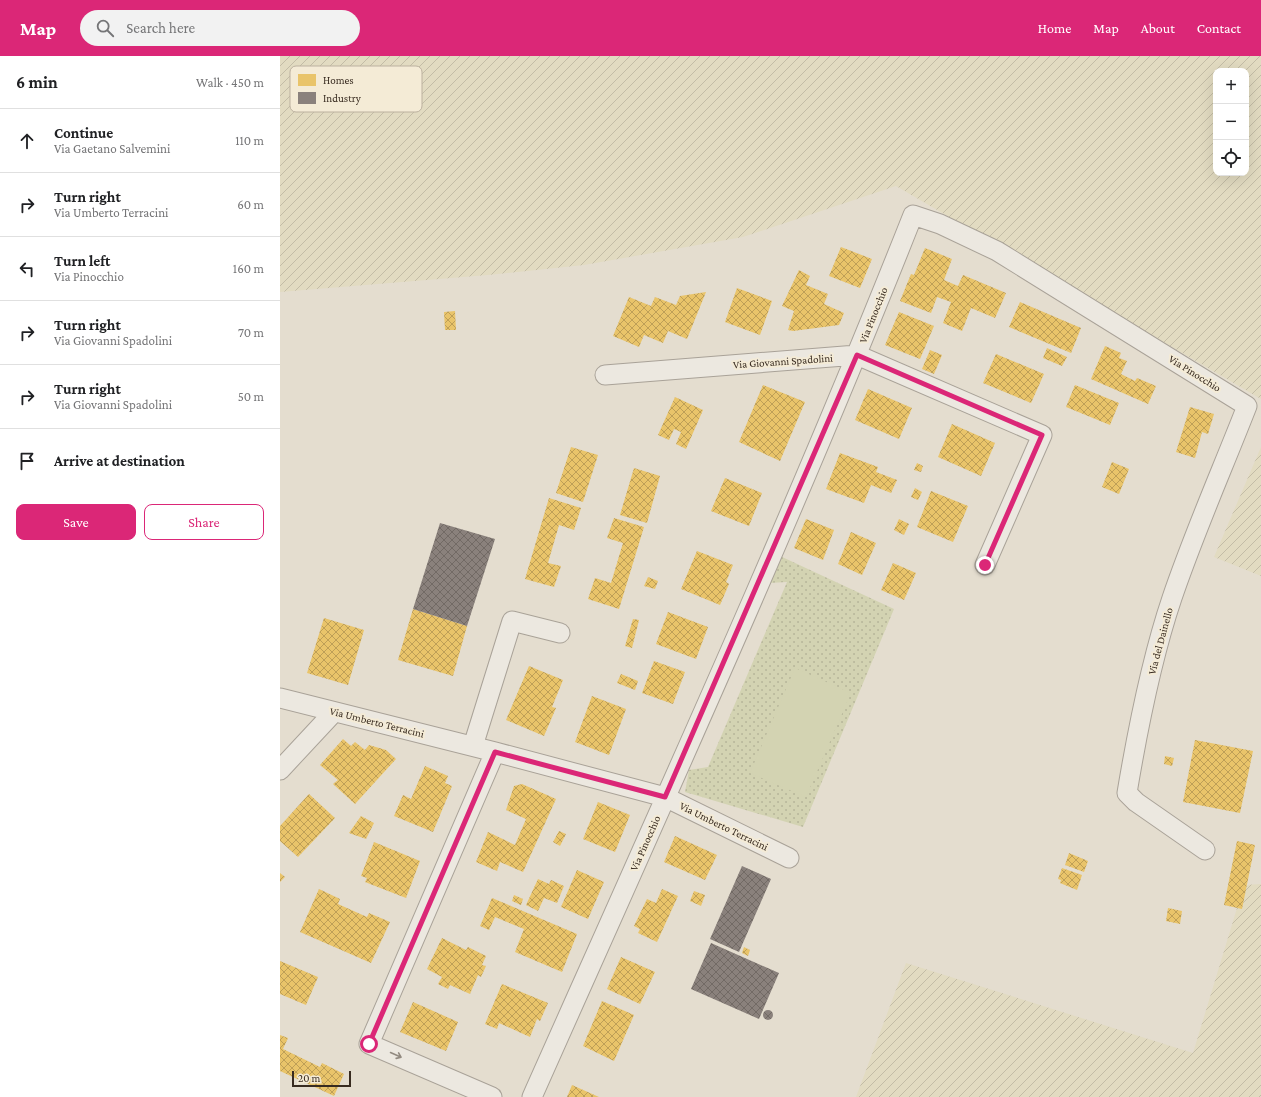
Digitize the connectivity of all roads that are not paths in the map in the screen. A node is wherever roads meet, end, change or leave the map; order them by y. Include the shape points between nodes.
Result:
1 (857, 355) junction
2 (605, 375) dead end
3 (1247, 406) joint
4 (985, 565) dead end
5 (560, 633) dead end
6 (280, 698) edge
7 (334, 712) junction
8 (473, 746) junction
9 (495, 752) junction
10 (280, 770) edge
11 (665, 797) junction
12 (1205, 850) dead end
13 (789, 858) dead end
14 (492, 1097) edge
15 (532, 1097) edge

1 - 2 street, Via Giovanni Spadolini
1 - 3 street, Via Pinocchio via 912,215 940,224 997,251
1 - 4 street, Via Giovanni Spadolini via 1042,435
1 - 11 street, Via Pinocchio
3 - 12 street, Via del Dainello via 1171,599 1154,661 1127,793
5 - 8 street via 512,621
6 - 7 street, Via Umberto Terracini
7 - 8 street, Via Umberto Terracini
7 - 10 street
8 - 9 street, Via Umberto Terracini
9 - 11 street, Via Umberto Terracini
9 -> 14 street via 369,1044
11 - 13 street, Via Umberto Terracini
11 - 15 street, Via Pinocchio

